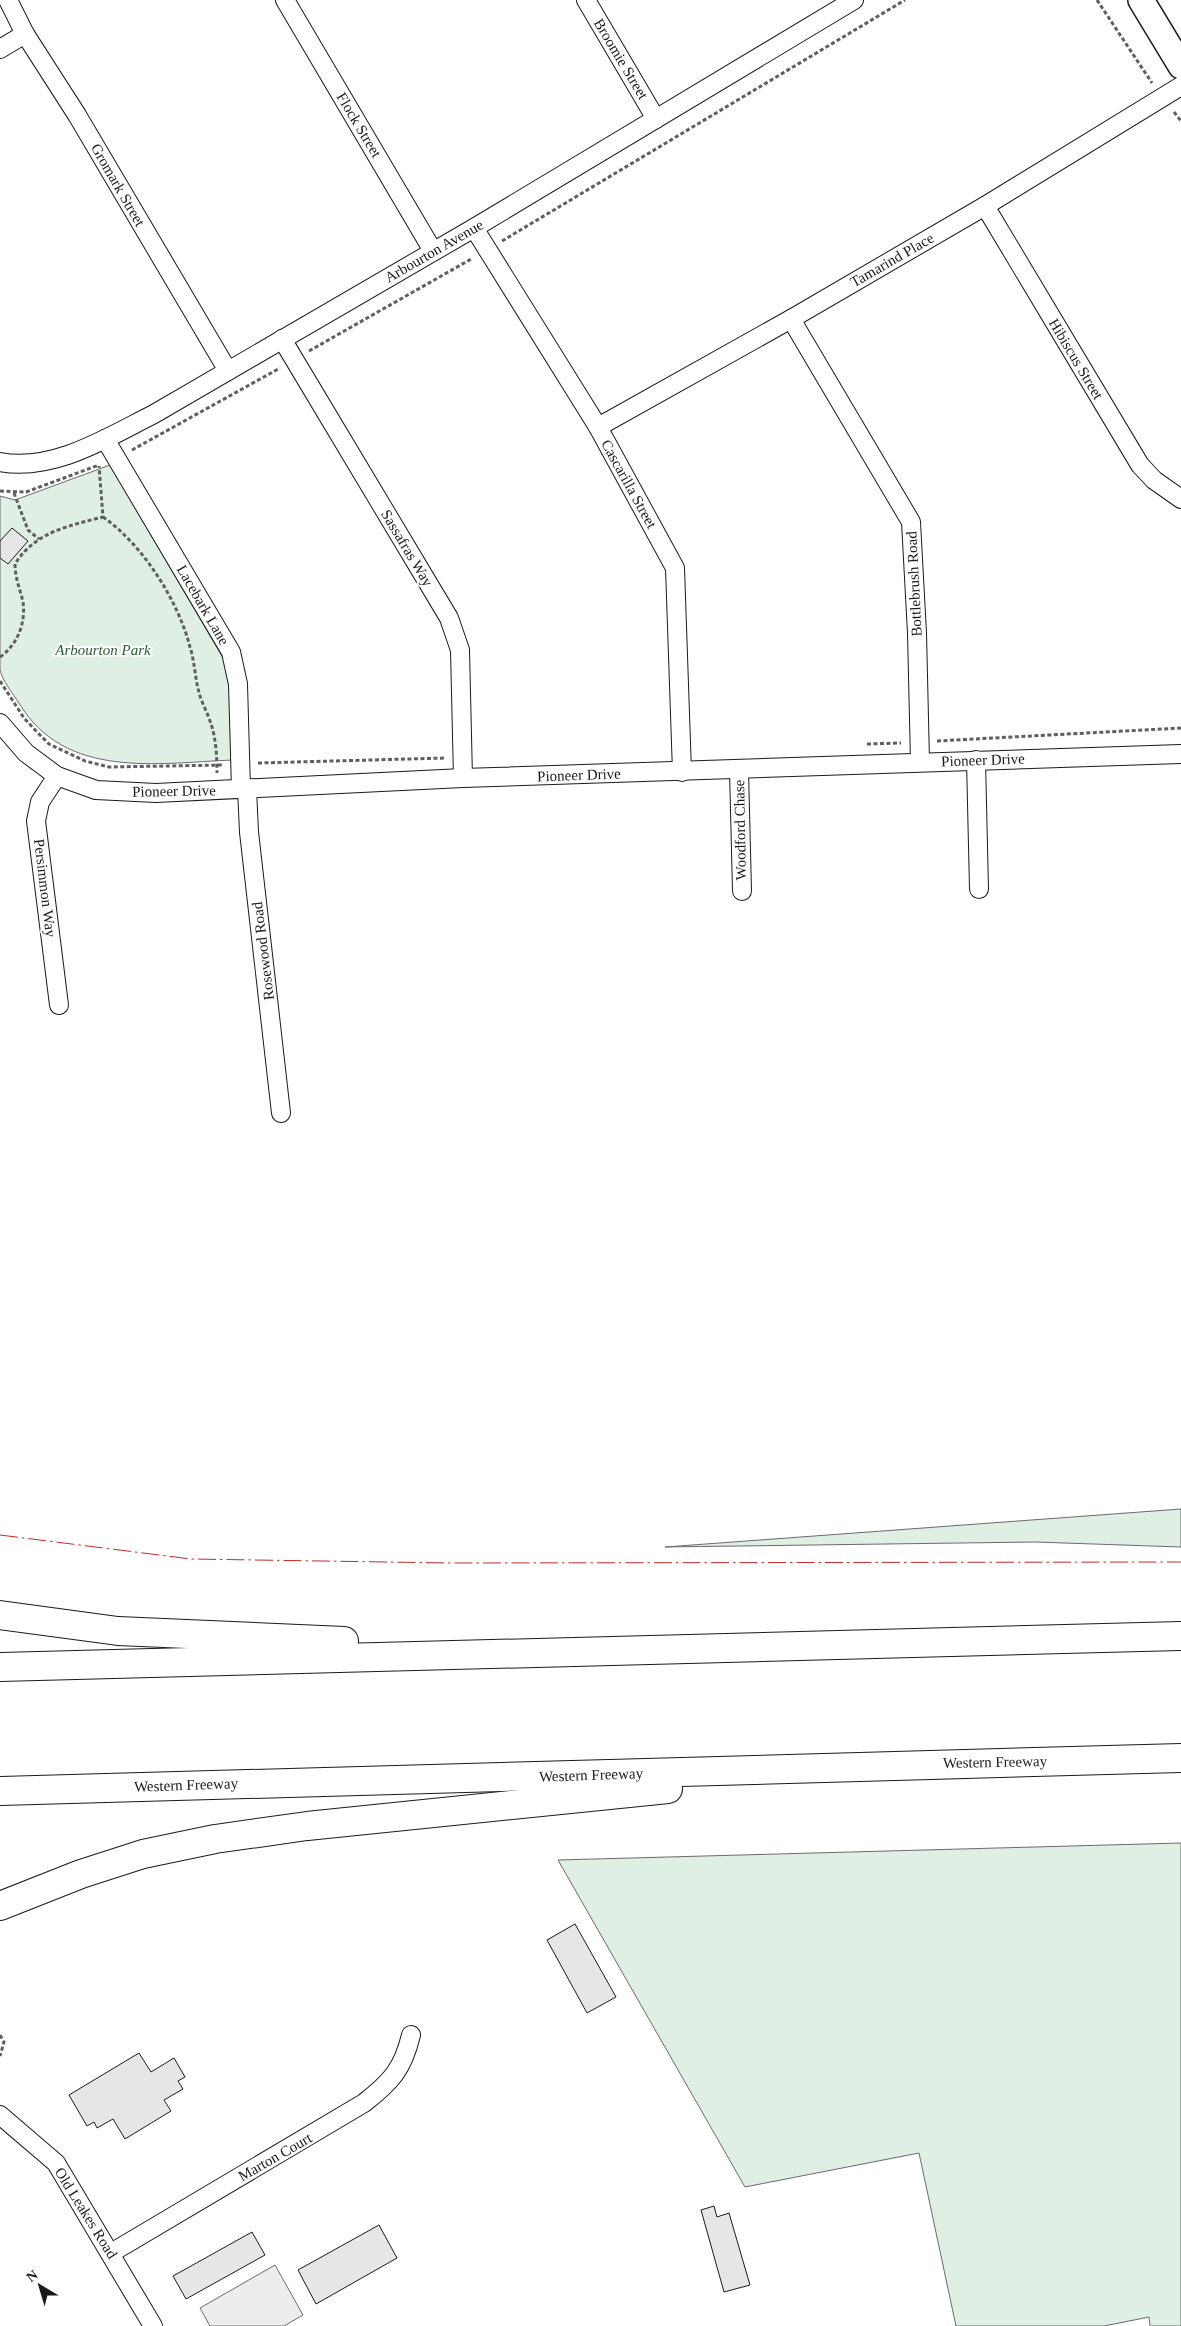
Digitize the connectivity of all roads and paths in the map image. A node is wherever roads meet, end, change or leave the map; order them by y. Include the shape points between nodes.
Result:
1 (8, 0) edge
2 (285, 0) edge
3 (586, 0) edge
4 (854, 0) edge
5 (905, 0) edge
6 (1096, 0) edge
7 (1141, 0) edge
8 (900, 1) edge
9 (24, 34) junction
10 (0, 49) edge
11 (1181, 66) edge
12 (1181, 86) edge
13 (1164, 98) junction
14 (656, 119) junction
15 (1181, 122) edge
16 (985, 206) junction
17 (474, 228) junction
18 (487, 249) junction
19 (433, 251) junction
20 (790, 319) junction
21 (282, 340) junction
22 (294, 360) junction
23 (228, 371) junction
24 (598, 427) junction
25 (105, 439) junction
26 (116, 458) junction
27 (0, 462) edge
28 (98, 466) junction
29 (0, 491) edge
30 (14, 493) junction
31 (1181, 499) edge
32 (103, 517) junction
33 (39, 539) junction
34 (0, 657) edge
35 (0, 681) edge
36 (0, 723) edge
37 (1181, 728) edge
38 (919, 742) junction
39 (860, 744) dead end
40 (1181, 754) edge
41 (463, 758) junction
42 (976, 760) junction
43 (920, 762) junction
44 (241, 763) junction
45 (217, 765) junction
46 (739, 770) junction
47 (682, 772) junction
48 (57, 776) junction
49 (463, 778) junction
50 (244, 789) junction
51 (216, 790) junction
52 (979, 889) dead end
53 (742, 891) dead end
54 (59, 1005) dead end
55 (281, 1113) dead end
56 (0, 1615) edge
57 (1181, 1636) edge
58 (863, 1644) junction
59 (0, 1668) edge
60 (1181, 1758) edge
61 (909, 1764) junction
62 (0, 1791) edge
63 (0, 1906) edge
64 (0, 2035) edge
65 (411, 2035) dead end
66 (0, 2056) edge
67 (0, 2115) edge
68 (111, 2253) junction
69 (153, 2326) edge

1 - 9 street, Gromark Street
2 - 19 street, Flock Street
3 - 14 street, Broomie Street
4 - 14 street, Arbourton Avenue
5 - 8 path
6 - 13 path
7 - 11 street
8 - 18 path
9 - 10 street
9 - 23 street, Gromark Street via 77,115
12 - 13 street, Tamarind Place
13 - 15 path
13 - 16 street, Tamarind Place
14 - 17 street, Arbourton Avenue
16 - 20 street, Tamarind Place
16 - 31 street, Hibiscus Street via 1140,465 1154,480
17 - 18 street, Cascarilla Street
17 - 19 street, Arbourton Avenue
18 - 22 path
18 - 24 street, Cascarilla Street
19 - 21 street, Arbourton Avenue
20 - 24 street, Tamarind Place
20 - 38 street, Bottlebrush Road via 911,522
21 - 22 street, Sassafras Way
21 - 23 street, Arbourton Avenue
22 - 26 path
22 - 41 street, Sassafras Way via 449,618 460,650
23 - 25 street, Arbourton Avenue
24 - 47 street, Cascarilla Street via 675,568
25 - 26 street, Lacebark Lane
25 - 27 street, Arbourton Avenue via 45,462 29,465
26 - 28 path
26 - 44 street, Lacebark Lane via 231,652 238,684
28 - 30 path via 26,492
28 - 32 path
29 - 30 path
30 - 33 path via 28,530
32 - 33 path via 49,532
32 - 45 path via 121,529 136,546 176,610 190,646 199,695 212,725
33 - 34 path via 21,554 15,564 23,617 16,643
35 - 45 path via 24,718 49,744 85,761 109,768
36 - 48 street, Pioneer Drive via 26,754
37 - 38 path
38 - 39 path
38 - 43 street, Bottlebrush Road
40 - 42 street, Pioneer Drive
41 - 44 path
41 - 49 street, Sassafras Way
42 - 43 street, Pioneer Drive
42 - 52 street
43 - 46 street, Pioneer Drive
44 - 45 path
44 - 50 street, Lacebark Lane
45 - 51 path
46 - 47 street, Pioneer Drive
46 - 53 street, Woodford Chase
47 - 49 street, Pioneer Drive
48 - 51 street, Pioneer Drive via 96,790 156,793
48 - 54 street, Persimmon Way via 40,802 36,821
49 - 50 street, Pioneer Drive
50 - 51 street, Pioneer Drive
50 - 55 street, Rosewood Road
56 - 58 highway via 118,1631 336,1641
57 - 58 highway
58 - 59 highway
60 - 61 highway, Western Freeway
61 - 62 highway, Western Freeway
61 - 63 highway via 316,1825 215,1839 125,1860 47,1886
64 - 66 path via 4,2042
65 - 68 street, Marton Court via 397,2073 364,2104
67 - 68 street, Old Leakes Road via 56,2163
68 - 69 street, Old Leakes Road

